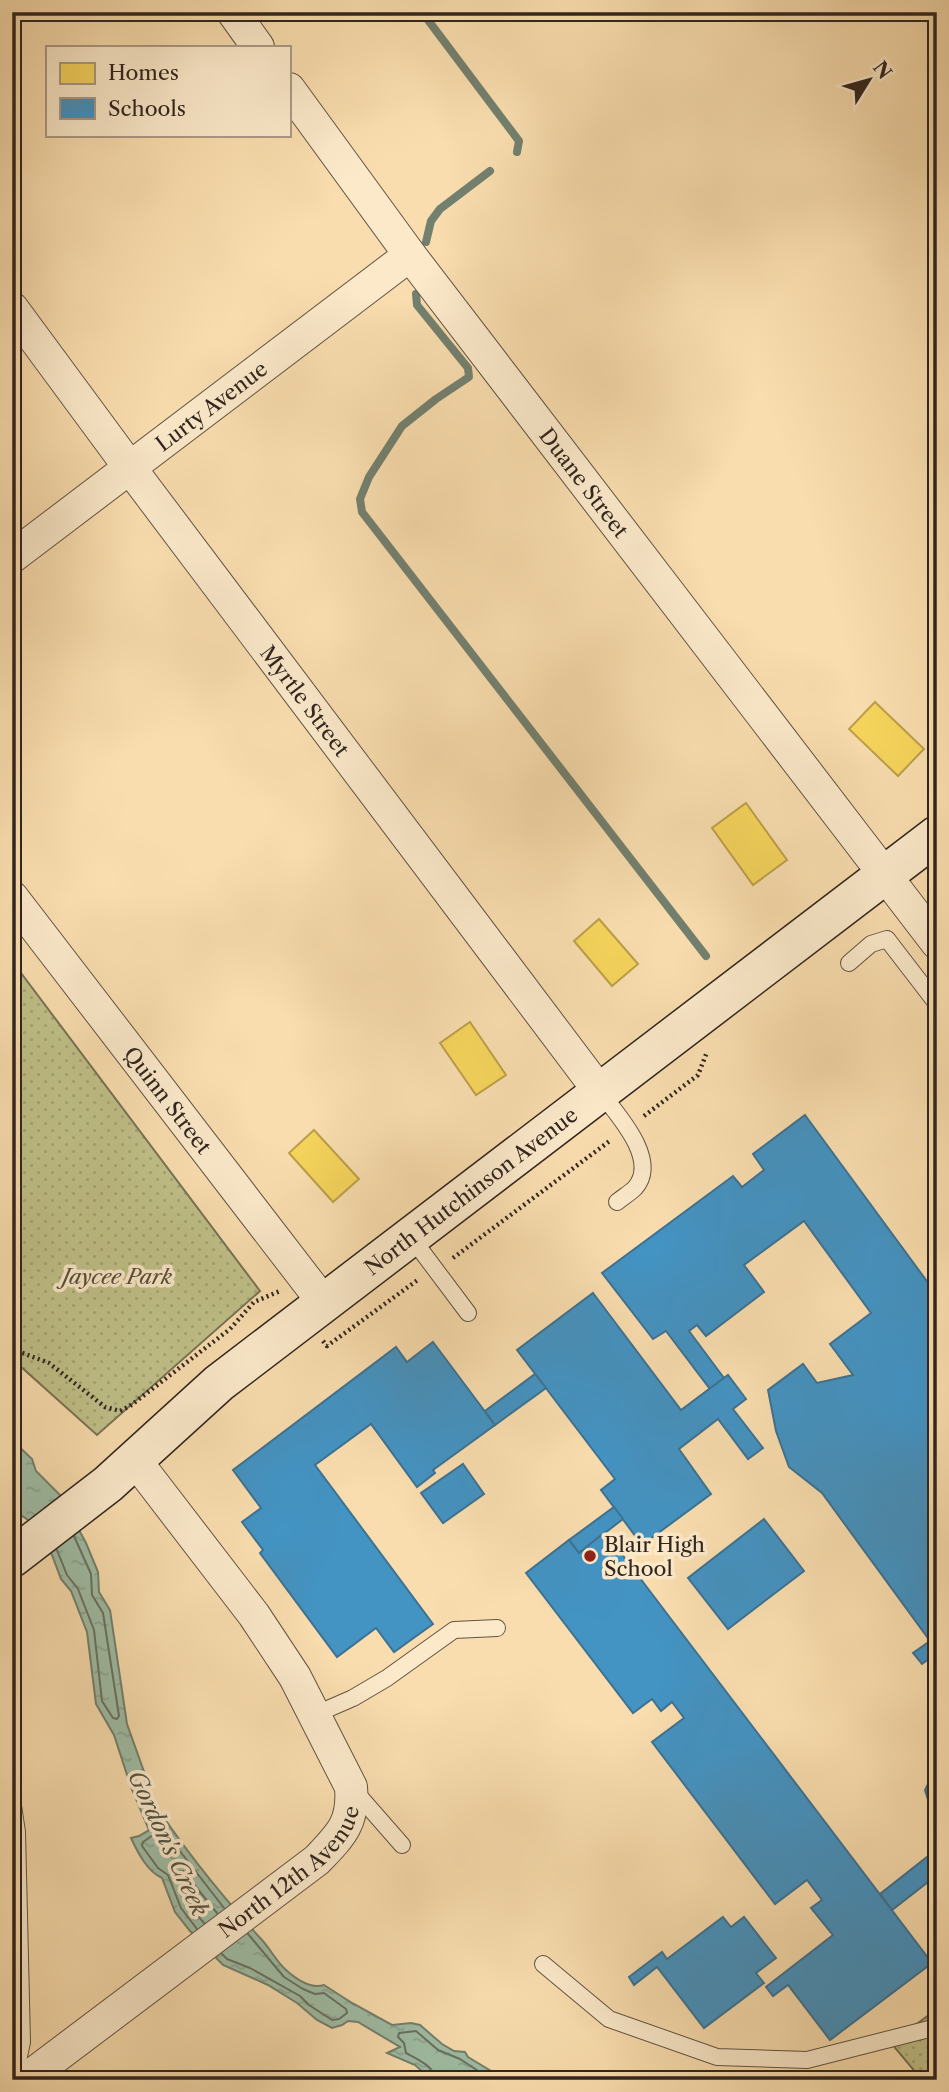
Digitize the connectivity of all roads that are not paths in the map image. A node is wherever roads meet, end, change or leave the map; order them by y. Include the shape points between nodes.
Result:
1 (233, 12) edge
2 (257, 46) edge
3 (290, 90) edge
4 (410, 255) junction
5 (12, 308) edge
6 (130, 468) junction
7 (12, 557) edge
8 (937, 835) edge
9 (884, 875) junction
10 (12, 897) edge
11 (937, 943) edge
12 (849, 963) dead end
13 (937, 1004) edge
14 (600, 1092) junction
15 (617, 1202) dead end
16 (411, 1237) junction
17 (324, 1303) junction
18 (468, 1313) dead end
19 (121, 1472) junction
20 (14, 1557) edge
21 (496, 1628) dead end
22 (314, 1715) junction
23 (351, 1787) junction
24 (12, 1799) edge
25 (402, 1845) dead end
26 (543, 1964) dead end
27 (937, 2027) edge
28 (13, 2080) edge
29 (25, 2080) edge

1 - 2 street
3 - 4 street, Duane Street
4 - 6 street, Lurty Avenue
4 - 9 street, Duane Street
5 - 6 street, Myrtle Street
6 - 7 street, Lurty Avenue
6 - 14 street, Myrtle Street
8 - 9 main road, North Hutchinson Avenue
9 - 11 street, Duane Street
9 - 14 main road, North Hutchinson Avenue
10 - 17 street, Quinn Street
12 - 13 lane via 871,944 887,939
14 - 15 lane via 631,1134 642,1163 643,1172 634,1189
14 - 16 main road, North Hutchinson Avenue
16 - 17 main road, North Hutchinson Avenue
16 - 18 lane
17 - 19 main road, North Hutchinson Avenue via 219,1383
19 - 20 main road, North Hutchinson Avenue
19 - 22 street, North 12th Avenue via 208,1552 295,1677
21 - 22 lane via 454,1630 387,1678
22 - 23 street, North 12th Avenue
23 - 25 lane
23 - 29 street, North 12th Avenue via 349,1823 317,1860
24 - 28 lane via 17,1832 22,2042
26 - 27 lane via 609,2019 717,2057 807,2060

